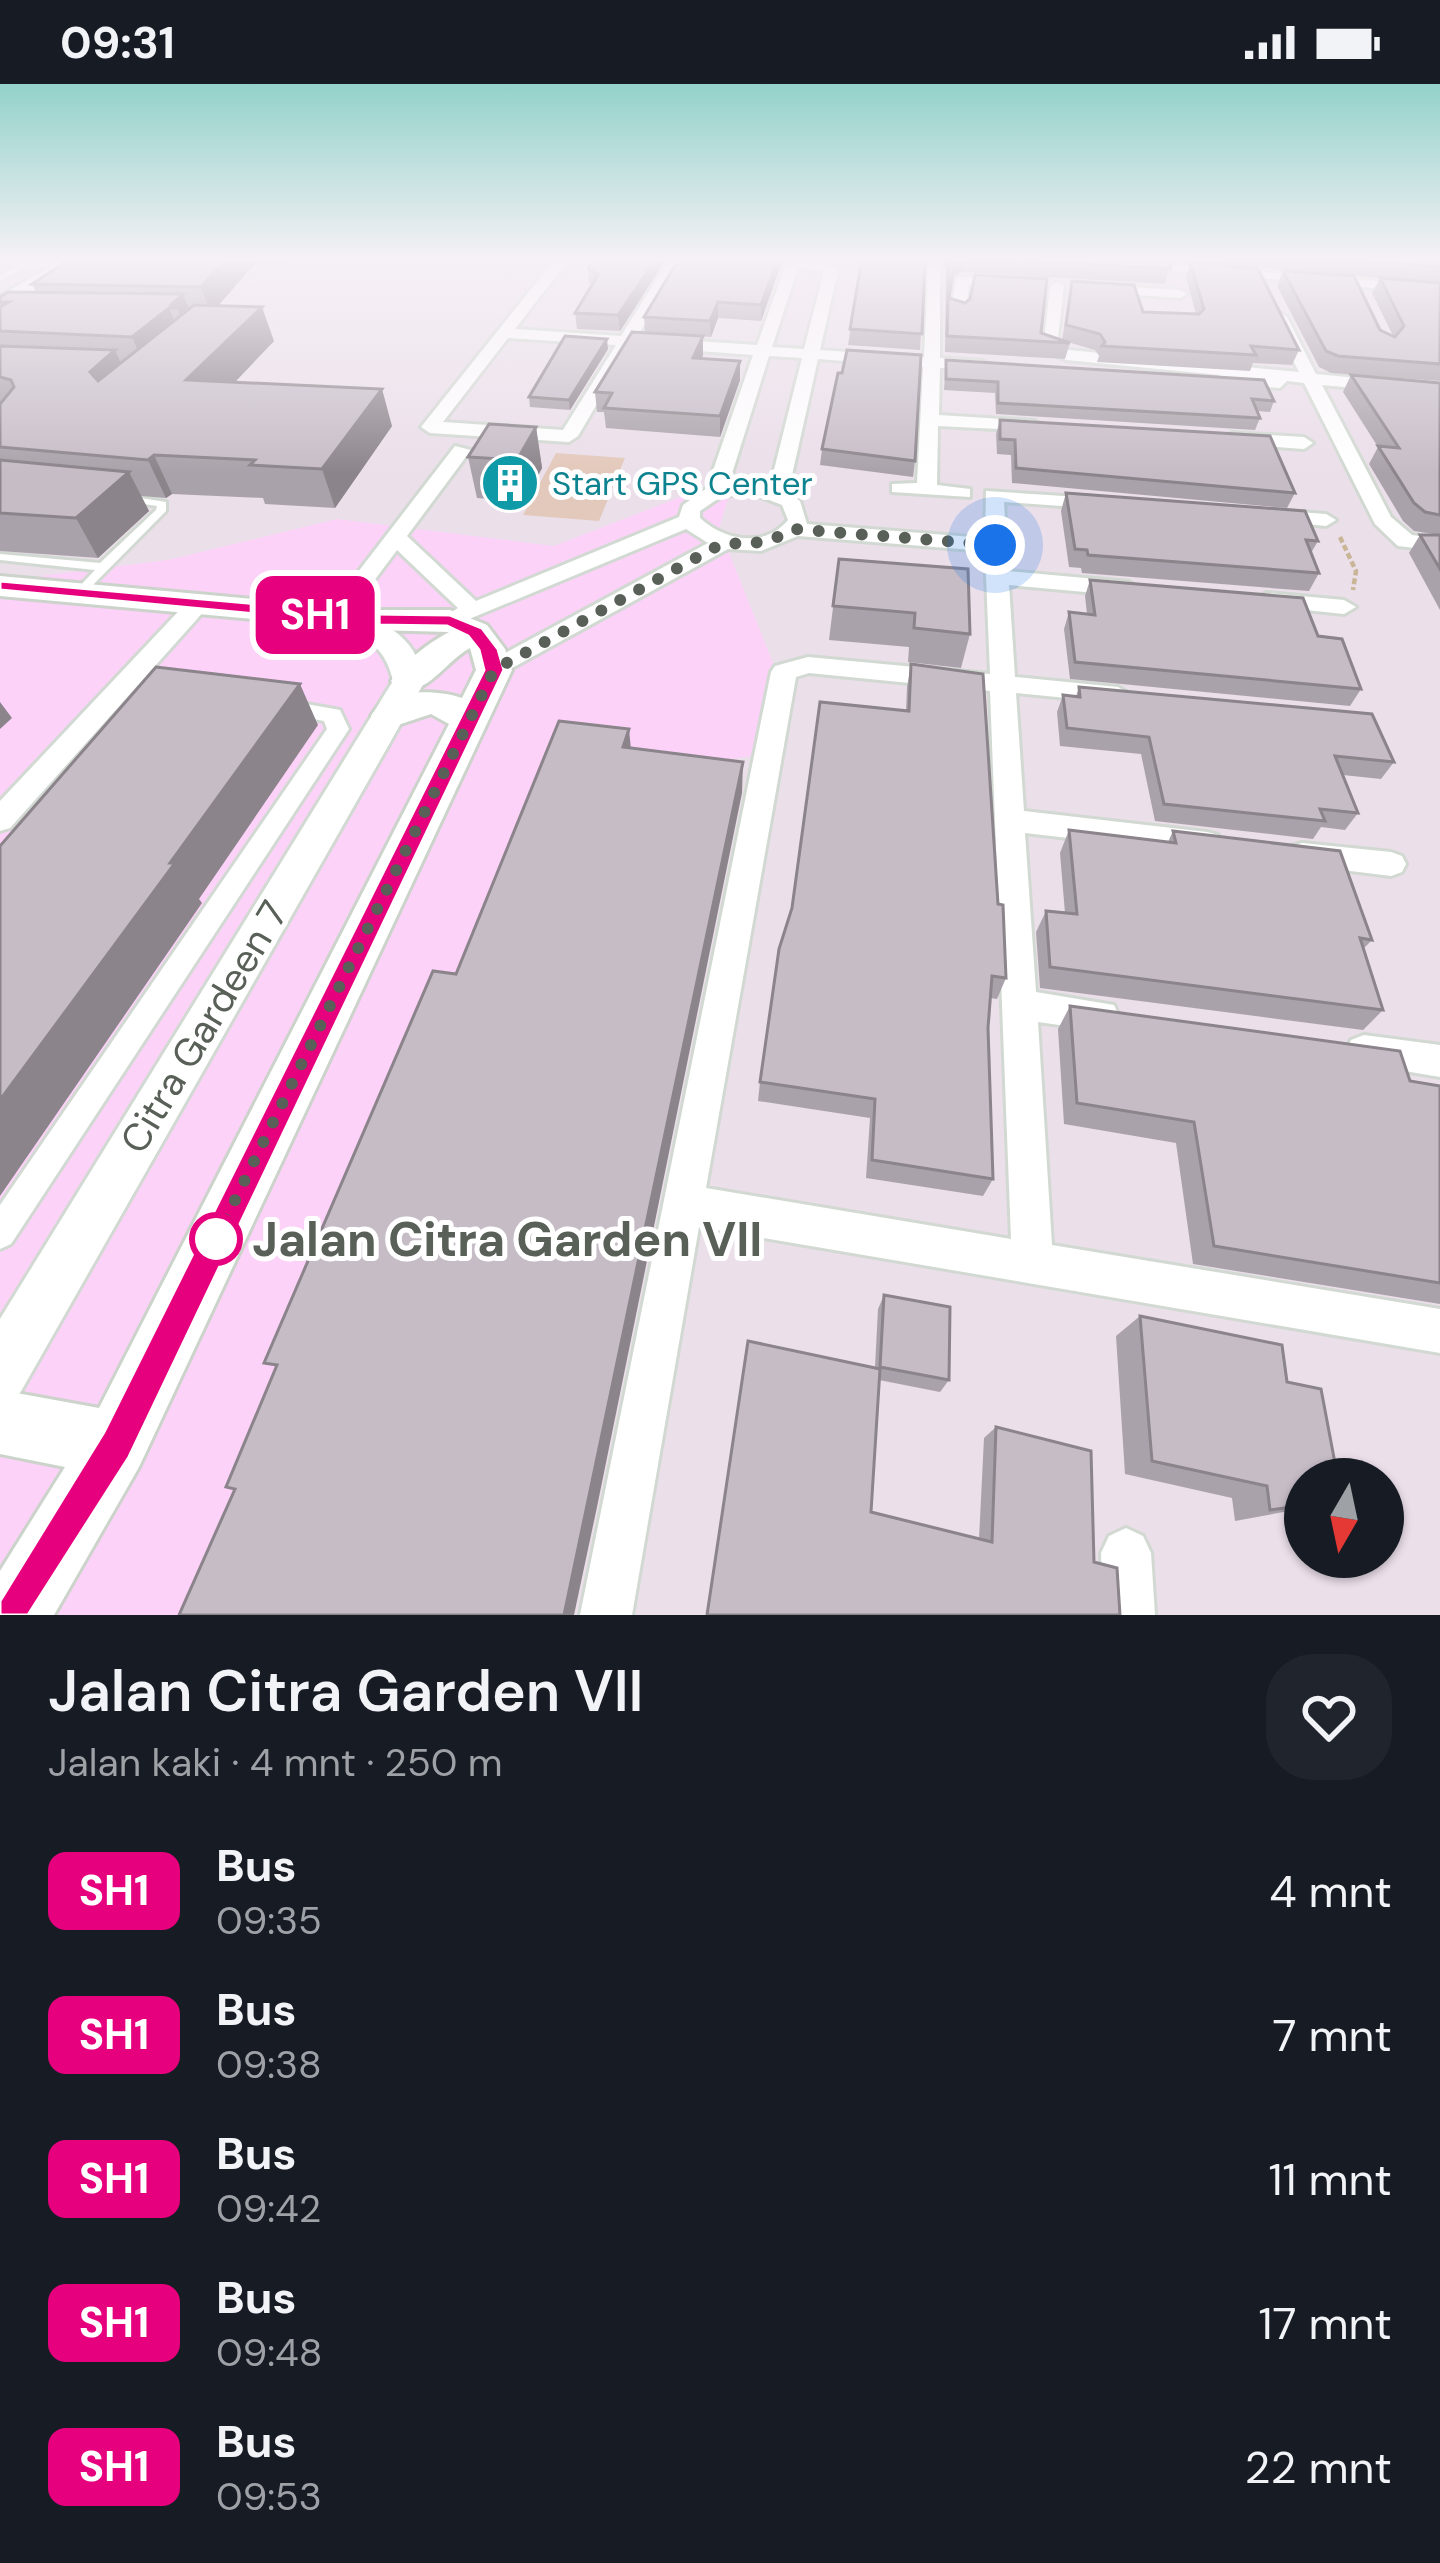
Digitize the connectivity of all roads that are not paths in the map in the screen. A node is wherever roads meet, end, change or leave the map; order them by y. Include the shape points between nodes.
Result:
1 (507, 330) edge
2 (634, 330) edge
3 (771, 330) edge
4 (817, 330) edge
5 (933, 330) edge
6 (1051, 330) edge
7 (1287, 330) edge
8 (505, 333) junction
9 (627, 342) junction
10 (764, 351) junction
11 (812, 354) junction
12 (932, 363) junction
13 (1001, 367) edge
14 (1048, 369) edge
15 (1312, 381) junction
16 (1280, 383) dead end
17 (1440, 391) edge
18 (929, 420) junction
19 (1046, 427) edge
20 (1210, 437) edge
21 (1304, 443) dead end
22 (462, 450) dead end
23 (927, 487) junction
24 (899, 488) dead end
25 (716, 491) junction
26 (963, 493) dead end
27 (778, 494) junction
28 (104, 497) edge
29 (1126, 505) edge
30 (1259, 515) edge
31 (796, 519) junction
32 (689, 520) junction
33 (1326, 520) dead end
34 (398, 539) junction
35 (723, 543) junction
36 (1440, 545) edge
37 (996, 549) junction
38 (0, 557) edge
39 (103, 567) junction
40 (0, 586) edge
41 (1159, 591) edge
42 (79, 593) junction
43 (1251, 599) edge
44 (198, 604) junction
45 (1344, 607) dead end
46 (336, 616) junction
47 (473, 633) junction
48 (1002, 683) junction
49 (1144, 698) edge
50 (399, 699) junction
51 (266, 704) edge
52 (469, 722) junction
53 (0, 820) edge
54 (1010, 820) junction
55 (1391, 864) dead end
56 (1019, 1005) junction
57 (1136, 1021) edge
58 (1323, 1046) edge
59 (1440, 1061) edge
60 (687, 1205) junction
61 (0, 1233) edge
62 (1033, 1265) junction
63 (1440, 1331) edge
64 (0, 1373) edge
65 (0, 1422) edge
66 (116, 1444) junction
67 (1126, 1553) dead end
68 (14, 1615) edge
69 (606, 1615) edge
70 (1129, 1615) edge

1 - 8 street
2 - 9 street
3 - 10 street
4 - 11 street
5 - 12 street
6 - 15 street via 1055,351
7 - 15 street
8 - 9 street
8 - 9 street via 430,427 569,436
9 - 10 street
10 - 11 street
10 - 25 street
11 - 12 street
11 - 27 street
12 - 13 street
12 - 18 street
14 - 16 street
15 - 17 street
15 - 36 street via 1382,520 1406,541
18 - 19 street
18 - 23 street
20 - 21 street
22 - 34 street
23 - 24 street
23 - 26 street
25 - 27 street
25 - 32 street via 690,509
27 - 31 street
28 - 39 lane via 162,507
29 - 37 street via 993,495
30 - 33 street
31 - 35 street via 764,542
31 - 37 street
32 - 35 street
32 - 47 street
34 - 46 street
34 - 47 street
35 - 47 street
37 - 41 street
37 - 48 street
38 - 39 lane
39 - 42 lane
40 - 42 main road
42 - 44 main road
43 - 45 street
44 - 46 main road
44 - 53 street
46 - 47 main road
46 - 50 street via 392,638 406,658
47 - 50 main road via 443,649
47 - 52 main road
48 - 49 street
48 - 54 street
48 - 60 street via 808,665 784,671
50 - 52 main road via 435,700
50 - 64 street, Citra Gardeen 7
51 - 61 street via 333,715 338,729
52 - 66 main road
54 - 55 street
54 - 56 street
56 - 57 street
56 - 62 street
58 - 59 street
60 - 62 street
60 - 69 street
62 - 63 street
65 - 66 main road
66 - 68 main road
67 - 70 street

